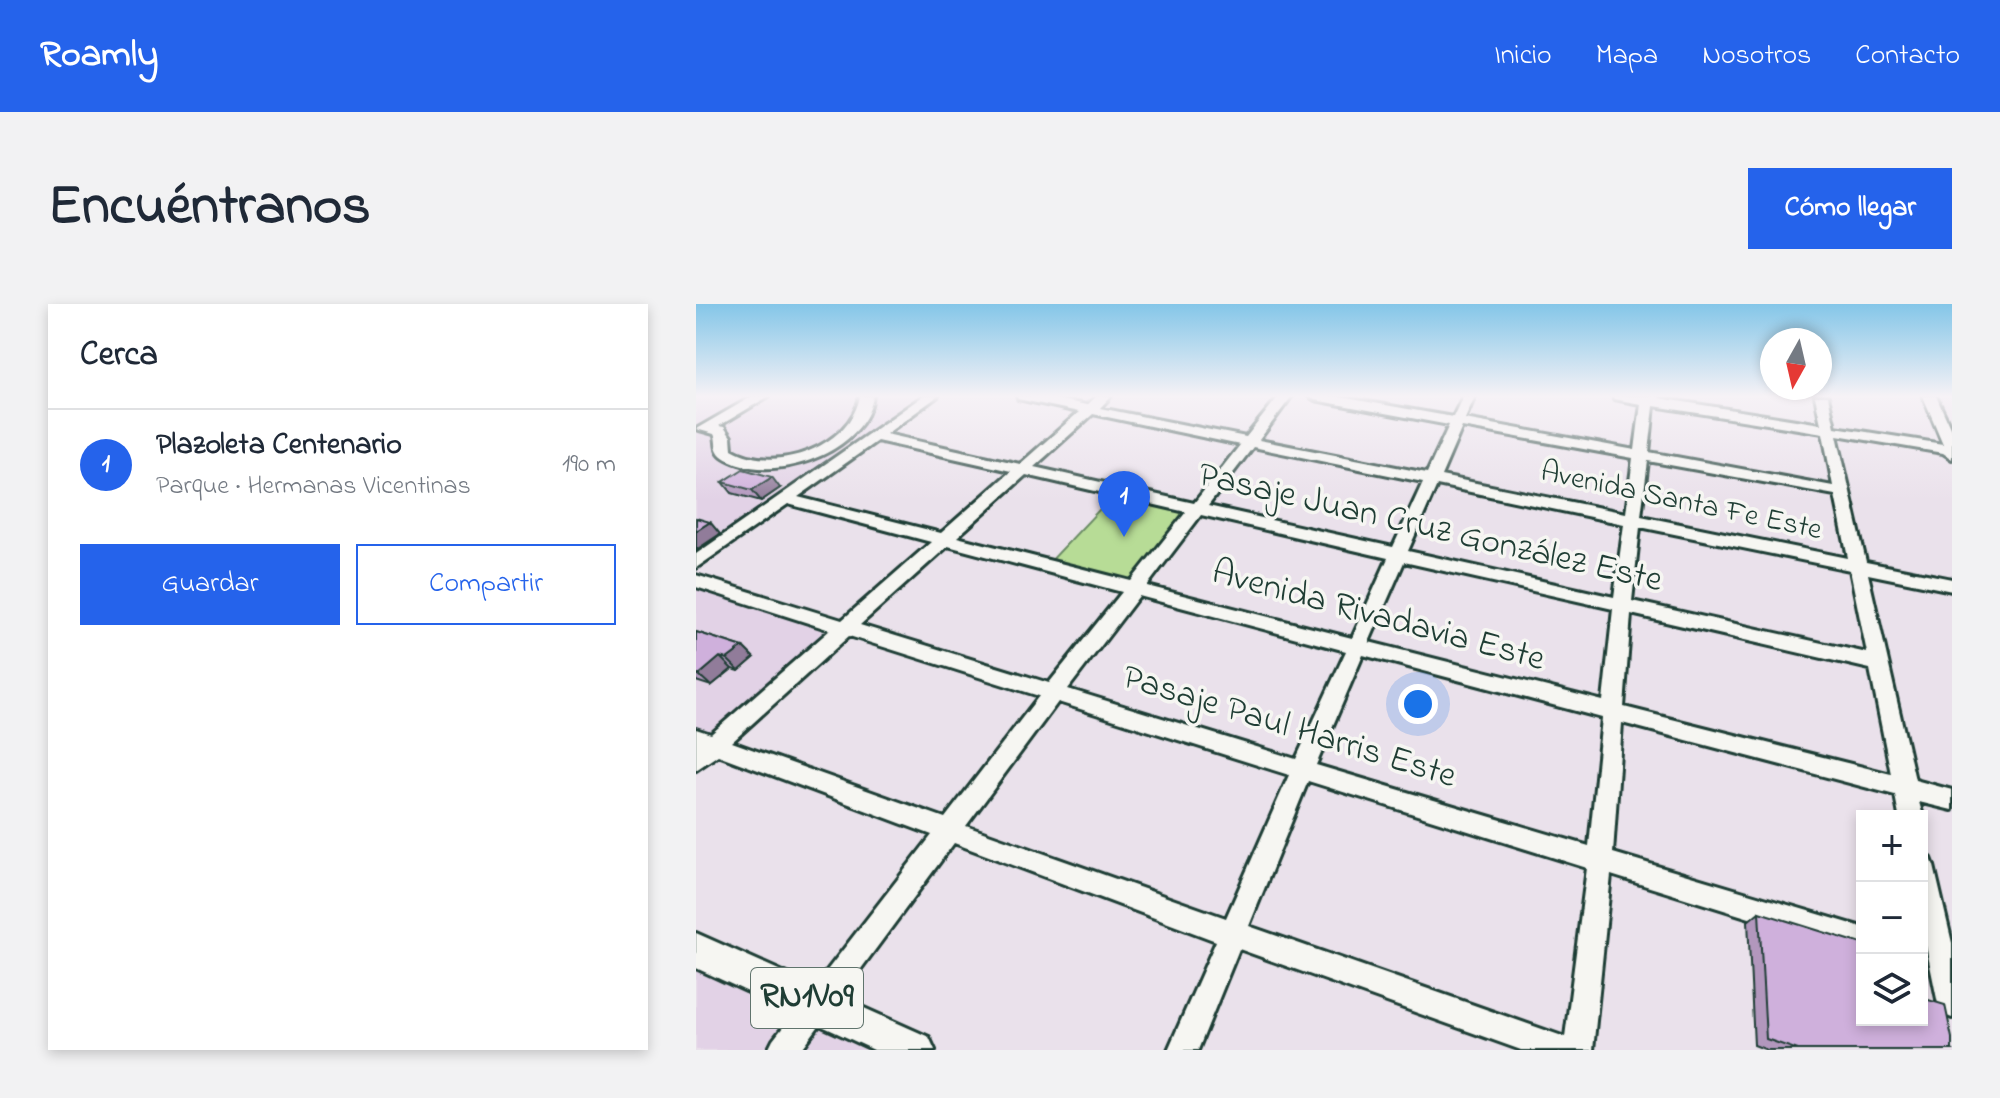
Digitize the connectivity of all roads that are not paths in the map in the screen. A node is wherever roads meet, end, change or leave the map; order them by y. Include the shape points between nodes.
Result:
1 (720, 431) edge
2 (846, 431) edge
3 (882, 431) edge
4 (1065, 431) edge
5 (1196, 431) edge
6 (1260, 431) edge
7 (1454, 431) edge
8 (1510, 431) edge
9 (1645, 431) edge
10 (1824, 431) edge
11 (1830, 432) junction
12 (875, 436) junction
13 (1251, 442) junction
14 (1952, 455) edge
15 (1641, 456) junction
16 (1023, 468) junction
17 (1432, 479) junction
18 (1843, 492) junction
19 (787, 499) junction
20 (1198, 508) junction
21 (1634, 522) junction
22 (945, 538) junction
23 (1397, 554) junction
24 (696, 562) edge
25 (1860, 568) junction
26 (696, 581) edge
27 (1952, 585) edge
28 (1135, 589) junction
29 (1622, 606) junction
30 (844, 627) junction
31 (1359, 646) junction
32 (1878, 663) junction
33 (1053, 693) junction
34 (1614, 714) junction
35 (702, 748) edge
36 (1302, 770) junction
37 (1905, 788) junction
38 (1952, 800) edge
39 (1910, 810) edge
40 (950, 830) junction
41 (1600, 860) junction
42 (1925, 882) edge
43 (1233, 934) junction
44 (1856, 938) edge
45 (696, 950) edge
46 (1939, 964) edge
47 (818, 1003) junction
48 (1952, 1004) edge
49 (783, 1050) edge
50 (916, 1050) edge
51 (1183, 1050) edge
52 (1562, 1050) edge
53 (1578, 1050) edge

1 - 2 street via 725,451 737,460 769,466 788,464
3 - 12 street
4 - 16 street
5 - 13 street, Avenida Santa Fe Este
6 - 13 street
7 - 17 street
8 - 15 street
9 - 15 street
10 - 11 street
11 - 14 street via 1948,449
11 - 18 street
12 - 16 street, Pasaje Juan Cruz González Este
12 - 19 street
13 - 17 street, Avenida Santa Fe Este
13 - 20 street
15 - 18 street
15 - 21 street
16 - 20 street, Pasaje Juan Cruz González Este
16 - 22 street
17 - 21 street, Avenida Santa Fe Este
17 - 23 street
18 - 25 street
19 - 22 street, Avenida Rivadavia Este
19 - 24 street
20 - 23 street, Pasaje Juan Cruz González Este
20 - 28 street
21 - 25 street, Avenida Santa Fe Este
21 - 29 street
22 - 28 street, Avenida Rivadavia Este
22 - 30 street
23 - 29 street, Pasaje Juan Cruz González Este
23 - 31 street
25 - 27 street, Avenida Santa Fe Este
25 - 32 street
26 - 30 street, Pasaje Paul Harris Este
28 - 31 street, Avenida Rivadavia Este
28 - 33 street
29 - 32 street, Pasaje Juan Cruz González Este
29 - 34 street
30 - 33 street, Pasaje Paul Harris Este
30 - 35 street
31 - 34 street, Avenida Rivadavia Este
31 - 36 street
32 - 37 street
33 - 36 street, Pasaje Paul Harris Este
33 - 40 street
34 - 37 street, Avenida Rivadavia Este
34 - 41 street
35 - 40 street
36 - 41 street, Pasaje Paul Harris Este
36 - 43 street
37 - 38 street, Avenida Rivadavia Este
37 - 39 street
40 - 43 street
40 - 47 street
41 - 44 street, Pasaje Paul Harris Este
41 - 53 street
42 - 46 street
43 - 51 street
43 - 52 street
45 - 47 main road, RN1V09
46 - 48 street
47 - 49 street
47 - 50 main road, RN1V09

